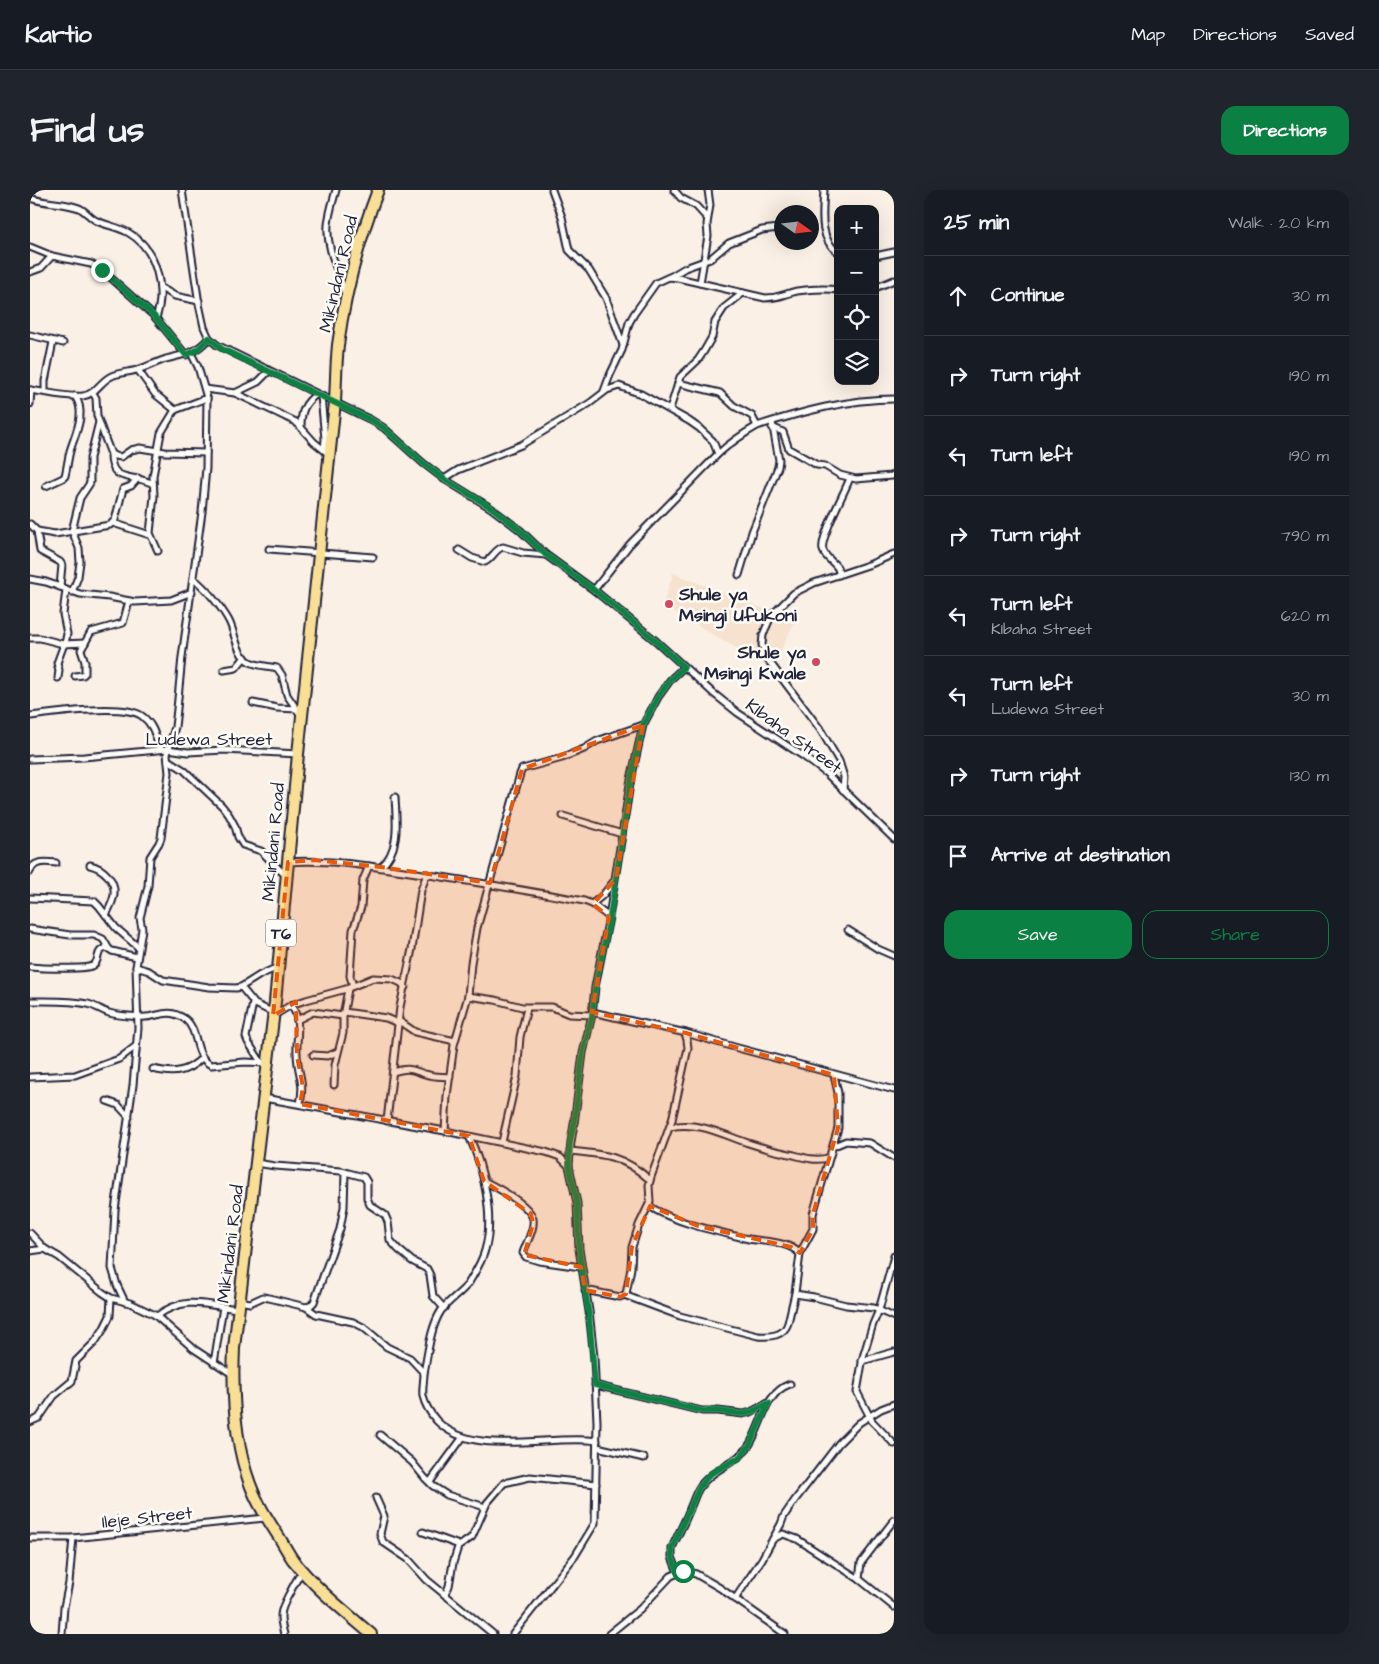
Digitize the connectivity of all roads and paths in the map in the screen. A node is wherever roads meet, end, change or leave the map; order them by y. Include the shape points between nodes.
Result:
1 (182, 190) edge
2 (336, 190) edge
3 (378, 190) edge
4 (552, 190) edge
5 (674, 190) edge
6 (708, 190) edge
7 (824, 190) edge
8 (30, 198) edge
9 (707, 218) junction
10 (774, 229) edge
11 (30, 247) edge
12 (834, 250) edge
13 (894, 252) edge
14 (879, 255) edge
15 (52, 256) junction
16 (704, 262) junction
17 (30, 272) edge
18 (669, 277) junction
19 (894, 280) edge
20 (700, 283) junction
21 (879, 286) edge
22 (161, 288) junction
23 (834, 290) edge
24 (743, 293) junction
25 (346, 297) junction
26 (199, 301) junction
27 (156, 318) junction
28 (30, 335) edge
29 (209, 338) junction
30 (53, 342) junction
31 (62, 343) dead end
32 (623, 345) junction
33 (188, 354) junction
34 (138, 370) junction
35 (269, 371) junction
36 (678, 383) junction
37 (205, 389) junction
38 (31, 390) edge
39 (45, 392) junction
40 (604, 392) junction
41 (93, 393) junction
42 (235, 393) junction
43 (319, 395) junction
44 (75, 396) junction
45 (207, 398) junction
46 (894, 399) edge
47 (335, 402) junction
48 (30, 404) edge
49 (670, 409) junction
50 (176, 410) junction
51 (99, 422) junction
52 (772, 424) junction
53 (757, 426) junction
54 (301, 427) junction
55 (158, 450) junction
56 (327, 452) junction
57 (206, 453) junction
58 (111, 454) junction
59 (718, 454) junction
60 (894, 474) edge
61 (138, 478) junction
62 (850, 478) junction
63 (444, 479) junction
64 (153, 484) junction
65 (46, 486) dead end
66 (113, 523) junction
67 (30, 524) edge
68 (72, 531) junction
69 (38, 532) junction
70 (150, 535) junction
71 (268, 549) dead end
72 (459, 550) dead end
73 (158, 551) dead end
74 (319, 552) junction
75 (894, 554) edge
76 (546, 555) junction
77 (373, 557) dead end
78 (739, 575) dead end
79 (839, 575) junction
80 (30, 579) edge
81 (194, 580) junction
82 (63, 588) junction
83 (594, 590) junction
84 (72, 592) junction
85 (192, 592) junction
86 (129, 602) junction
87 (30, 638) edge
88 (85, 643) junction
89 (64, 644) junction
90 (245, 657) junction
91 (684, 667) junction
92 (224, 670) dead end
93 (75, 676) dead end
94 (58, 678) dead end
95 (253, 703) dead end
96 (299, 713) junction
97 (30, 716) edge
98 (643, 725) junction
99 (160, 749) junction
100 (168, 749) junction
101 (298, 754) junction
102 (30, 759) edge
103 (168, 760) junction
104 (842, 790) junction
105 (395, 797) dead end
106 (563, 816) dead end
107 (622, 834) junction
108 (894, 839) edge
109 (288, 862) junction
110 (56, 863) dead end
111 (90, 865) dead end
112 (369, 866) junction
113 (381, 867) junction
114 (30, 872) edge
115 (427, 874) junction
116 (286, 876) junction
117 (616, 879) junction
118 (490, 883) junction
119 (30, 898) edge
120 (592, 904) junction
121 (106, 915) junction
122 (610, 917) junction
123 (30, 929) edge
124 (848, 930) dead end
125 (138, 947) junction
126 (108, 948) junction
127 (894, 956) edge
128 (137, 957) junction
129 (30, 967) edge
130 (136, 967) junction
131 (278, 967) junction
132 (241, 987) junction
133 (350, 987) junction
134 (405, 987) junction
135 (468, 996) junction
136 (30, 1001) edge
137 (254, 1003) junction
138 (291, 1005) junction
139 (527, 1008) junction
140 (273, 1014) junction
141 (344, 1014) junction
142 (592, 1014) junction
143 (137, 1017) junction
144 (297, 1020) junction
145 (398, 1022) junction
146 (685, 1033) junction
147 (455, 1041) junction
148 (136, 1046) junction
149 (338, 1052) junction
150 (313, 1055) dead end
151 (202, 1058) junction
152 (264, 1062) junction
153 (153, 1069) dead end
154 (392, 1072) junction
155 (834, 1075) junction
156 (450, 1076) junction
157 (30, 1077) edge
158 (334, 1085) dead end
159 (894, 1090) edge
160 (264, 1098) junction
161 (108, 1101) dead end
162 (300, 1104) junction
163 (128, 1117) junction
164 (387, 1121) junction
165 (670, 1127) junction
166 (445, 1131) junction
167 (469, 1136) junction
168 (502, 1142) junction
169 (834, 1146) junction
170 (570, 1152) junction
171 (828, 1158) junction
172 (894, 1158) edge
173 (256, 1162) junction
174 (569, 1166) junction
175 (345, 1172) junction
176 (650, 1180) junction
177 (484, 1181) junction
178 (650, 1206) junction
179 (30, 1233) edge
180 (45, 1249) junction
181 (30, 1252) edge
182 (800, 1253) junction
183 (894, 1256) edge
184 (581, 1267) junction
185 (892, 1273) edge
186 (585, 1290) junction
187 (795, 1294) junction
188 (624, 1295) junction
189 (111, 1298) junction
190 (125, 1302) junction
191 (239, 1305) junction
192 (306, 1306) junction
193 (223, 1307) junction
194 (444, 1308) junction
195 (879, 1310) junction
196 (157, 1316) junction
197 (894, 1317) edge
198 (894, 1352) edge
199 (862, 1361) junction
200 (214, 1363) junction
201 (424, 1373) junction
202 (233, 1374) junction
203 (790, 1384) dead end
204 (595, 1385) junction
205 (769, 1403) junction
206 (894, 1404) edge
207 (869, 1417) junction
208 (30, 1422) edge
209 (380, 1435) dead end
210 (463, 1437) junction
211 (597, 1441) junction
212 (894, 1444) edge
213 (597, 1447) junction
214 (644, 1458) dead end
215 (430, 1482) junction
216 (596, 1484) junction
217 (376, 1498) dead end
218 (485, 1507) junction
219 (266, 1518) junction
220 (894, 1520) edge
221 (781, 1524) junction
222 (423, 1532) dead end
223 (787, 1535) junction
224 (30, 1538) edge
225 (73, 1538) junction
226 (773, 1539) junction
227 (459, 1545) junction
228 (304, 1571) junction
229 (678, 1572) junction
230 (859, 1579) junction
231 (445, 1596) junction
232 (735, 1600) junction
233 (894, 1607) edge
234 (773, 1627) junction
235 (62, 1634) edge
236 (284, 1634) edge
237 (371, 1634) edge
238 (493, 1634) edge
239 (513, 1634) edge
240 (609, 1634) edge
241 (777, 1634) edge
242 (785, 1634) edge

1 - 26 street
2 - 25 street via 328,232
3 - 25 highway, Mikindani Road / T6
4 - 32 street via 569,250 585,266 606,298
5 - 9 street
6 - 9 street via 710,209
7 - 12 street via 824,227
8 - 22 street via 77,207 93,219 130,234 146,249
9 - 16 street
10 - 16 street via 729,243
11 - 15 street
13 - 14 street
15 - 17 street via 41,268
15 - 27 street via 91,264 102,270
16 - 18 street
16 - 20 street
18 - 20 street
18 - 32 street via 656,283 640,304 630,320
19 - 21 street
20 - 24 street
22 - 26 street via 175,296
22 - 27 street
23 - 24 street via 819,288 774,298
24 - 36 street via 724,308 704,352 681,375
25 - 47 highway, Mikindani Road / T6 via 338,347
26 - 29 street
27 - 33 street
28 - 30 street
29 - 33 street
29 - 35 street, KIbaha Street via 222,349
30 - 31 street
30 - 39 street
32 - 40 street
33 - 34 street
33 - 37 street via 198,367
34 - 41 street via 112,375
34 - 50 street via 156,394
35 - 42 street via 258,382
35 - 43 street, KIbaha Street
36 - 49 street
36 - 53 street via 720,394 752,416
37 - 42 street
37 - 45 street
38 - 39 street
38 - 48 street
39 - 44 street
40 - 49 street via 611,387 622,386
40 - 63 street via 521,445 458,470
41 - 44 street
41 - 51 street
42 - 54 street
43 - 47 street, KIbaha Street
43 - 54 street via 303,408
43 - 56 street
44 - 65 street via 80,416 65,476
45 - 50 street
45 - 57 street
46 - 52 street via 838,405
47 - 56 highway, Mikindani Road / T6
47 - 63 street, KIbaha Street via 384,428
49 - 59 street via 699,428 713,442
50 - 55 street via 161,433
51 - 58 street
51 - 68 street via 90,458 90,483 80,498
52 - 53 street
52 - 62 street via 783,432 789,449
52 - 78 street via 778,468 752,532
53 - 59 street
54 - 56 street
55 - 57 street
55 - 58 street via 140,448 121,456
55 - 64 street
56 - 74 highway, Mikindani Road / T6
57 - 81 street
58 - 61 street via 112,466 118,473
59 - 83 street via 630,544
60 - 62 street
61 - 64 street
61 - 66 street via 123,489
62 - 79 street via 822,545 824,554 838,567
63 - 76 street, KIbaha Street via 492,508
64 - 70 street
66 - 68 street
66 - 70 street
67 - 69 street
68 - 69 street
68 - 84 street via 79,548 80,562
69 - 82 street via 39,550 62,565
70 - 73 street
71 - 74 street
72 - 76 street via 485,562 504,547
74 - 77 street
74 - 96 highway, Mikindani Road / T6
75 - 79 street
76 - 83 street, KIbaha Street
79 - 104 street via 794,593 771,616 762,645 768,660 820,729 839,761 844,777
80 - 82 street
81 - 85 street
81 - 90 street via 224,612 237,646
82 - 84 street
82 - 89 street via 67,634
83 - 91 street, KIbaha Street
84 - 86 street
85 - 86 street via 171,600
85 - 100 street via 175,727
86 - 88 street via 123,623 93,631
87 - 89 street
88 - 89 street
88 - 93 street via 81,652 85,673
89 - 94 street via 57,664
90 - 92 street via 236,668
90 - 96 street via 254,664 279,670 287,695
91 - 98 street via 658,697
91 - 104 street, KIbaha Street via 732,708 827,774
95 - 96 street
96 - 101 highway, Mikindani Road / T6
97 - 99 street via 117,709 135,712 153,728
98 - 107 street
98 - 118 street via 597,741 562,758 522,770
99 - 100 street, Ludewa Street
99 - 102 street, Ludewa Street
100 - 101 street, Ludewa Street
100 - 103 street
101 - 109 highway, Mikindani Road / T6
103 - 116 street via 184,770 222,806 243,845 261,851
103 - 125 street via 161,838 149,861 149,881 140,918 142,929
104 - 108 street, KIbaha Street
105 - 113 street via 395,839 389,859
106 - 107 street
107 - 117 street
109 - 112 street via 314,860
109 - 116 highway, Mikindani Road / T6
110 - 114 street via 34,864
111 - 121 street via 104,871 111,882 114,895
112 - 113 street
112 - 133 street via 353,930
113 - 115 street
115 - 118 street
115 - 134 street
116 - 131 highway, Mikindani Road / T6
117 - 120 street
117 - 122 street
118 - 120 street
118 - 135 street via 477,928
119 - 121 street via 94,901
120 - 122 street
121 - 125 street
122 - 142 street
123 - 126 street via 94,935 104,939
124 - 127 street
125 - 128 street
126 - 128 street
126 - 129 street via 101,950 91,966
128 - 130 street
130 - 132 street via 163,980 209,987
130 - 143 street
131 - 132 street
131 - 140 highway, Mikindani Road / T6
132 - 137 street
133 - 134 street via 376,978 392,978
133 - 138 street
133 - 141 street
134 - 145 street
135 - 139 street
135 - 147 street
136 - 143 street via 79,1002 108,1013
137 - 140 street
137 - 152 street via 246,1037
138 - 140 street
138 - 144 street
139 - 142 street via 552,1007 569,1014
139 - 168 street via 517,1076
140 - 152 highway, Mikindani Road / T6
141 - 144 street via 313,1012
141 - 145 street
141 - 149 street
142 - 146 street
142 - 170 street via 583,1053
143 - 148 street
143 - 151 street via 165,1013 183,1018 192,1029
144 - 162 street via 297,1056 303,1087
145 - 147 street via 415,1032
145 - 154 street
146 - 155 street
146 - 165 street via 688,1048
147 - 156 street
148 - 157 street via 119,1059 74,1076
148 - 163 street
149 - 150 street via 328,1056
149 - 158 street
151 - 152 street via 211,1065
151 - 153 street via 177,1072
152 - 160 highway, Mikindani Road / T6
154 - 156 street via 405,1069
154 - 164 street
155 - 159 street
155 - 169 street via 839,1116
156 - 166 street
160 - 162 street
160 - 173 highway, Mikindani Road / T6
161 - 163 street via 118,1105
162 - 164 street
163 - 190 street via 114,1210 112,1268
164 - 166 street
165 - 171 street via 686,1124 810,1159
165 - 176 street
166 - 167 street
167 - 168 street
167 - 177 street via 477,1152
168 - 174 street via 553,1153
169 - 171 street
169 - 172 street via 846,1141 870,1143
170 - 174 street
170 - 176 street via 596,1153 620,1159
171 - 182 street via 813,1214 813,1229
173 - 175 street
173 - 191 highway, Mikindani Road / T6
174 - 184 street via 577,1203
175 - 192 street via 344,1207 338,1238 314,1302
175 - 194 street via 366,1178 367,1198 370,1205 385,1215 390,1240 412,1261 427,1269 433,1296
176 - 178 street
177 - 184 street via 516,1200 531,1214 533,1224 524,1252 526,1257
177 - 194 street via 489,1218 485,1252 464,1289
178 - 182 street via 698,1226 791,1247
178 - 188 street via 632,1247 630,1275
179 - 180 street
180 - 181 street
180 - 189 street
182 - 187 street
183 - 185 street
184 - 186 street
185 - 195 street
186 - 188 street
186 - 204 street
187 - 188 street via 786,1330 767,1337 687,1318
187 - 195 street
189 - 190 street
189 - 208 street via 110,1316 95,1342 76,1361 72,1381 54,1396 39,1418
190 - 196 street
191 - 192 street via 263,1297
191 - 193 street
191 - 202 highway, Mikindani Road / T6
192 - 201 street via 316,1314 363,1327 387,1346 410,1358
193 - 196 street via 185,1303 168,1308
193 - 200 street
194 - 201 street via 436,1323
195 - 197 street
195 - 199 street
196 - 200 street
198 - 199 street
199 - 207 street via 857,1392
200 - 202 street
201 - 210 street via 423,1397 431,1413 444,1428
202 - 219 highway, Mikindani Road / T6 via 237,1436 250,1485
203 - 205 street via 781,1387
204 - 205 street via 702,1411 743,1414
204 - 211 street
205 - 229 street via 749,1446 739,1458 710,1474 699,1488 672,1548
206 - 207 street
207 - 212 street
207 - 221 street via 839,1443 795,1500
209 - 215 street
210 - 211 street via 484,1441
210 - 215 street
211 - 213 street
213 - 214 street
213 - 216 street
215 - 218 street via 447,1495
216 - 218 street via 530,1477 512,1480 496,1490
216 - 239 street via 597,1515 593,1529
217 - 231 street via 384,1516 380,1539 408,1559
218 - 227 street via 472,1537
219 - 225 street, Ileje Street
219 - 228 highway, Mikindani Road / T6 via 293,1560
220 - 230 street via 861,1563
221 - 223 street
221 - 226 street
222 - 227 street
223 - 226 street
223 - 230 street
224 - 225 street, Ileje Street
225 - 235 street
226 - 232 street
227 - 231 street
228 - 236 street via 282,1606 280,1618
228 - 237 highway, Mikindani Road / T6
229 - 232 street via 696,1574
229 - 240 street
230 - 233 street
231 - 238 street
232 - 234 street
234 - 241 street
234 - 242 street

